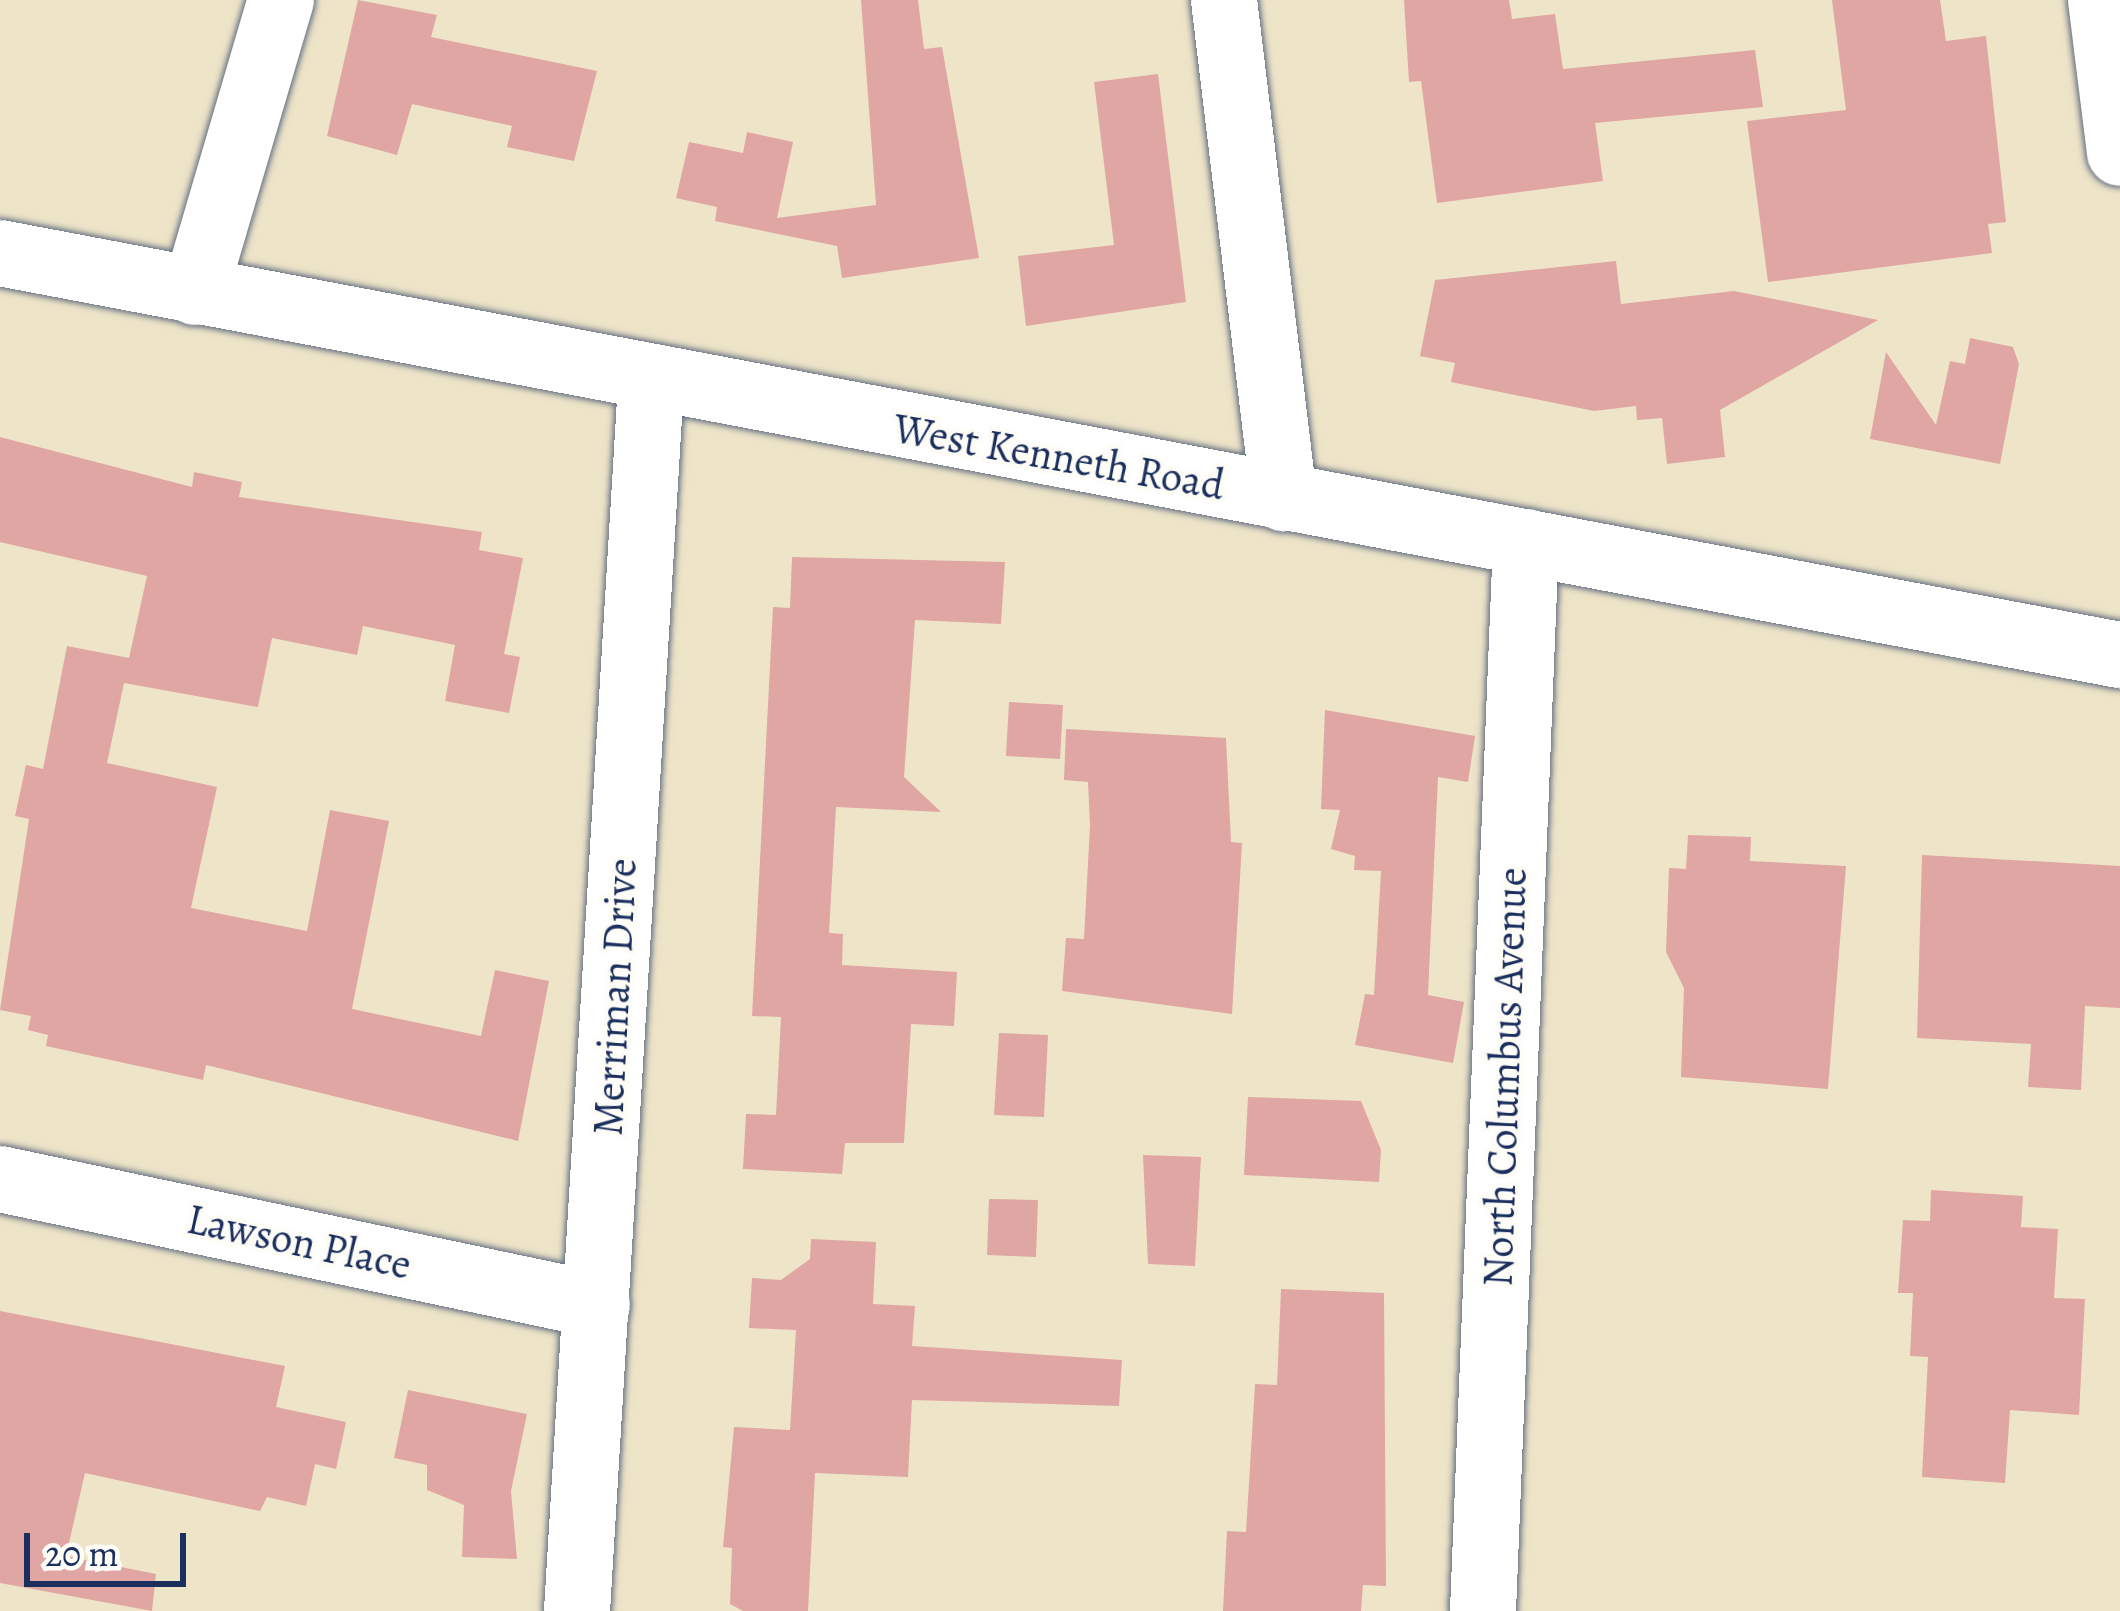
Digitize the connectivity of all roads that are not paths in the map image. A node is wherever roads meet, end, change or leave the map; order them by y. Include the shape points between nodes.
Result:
1 (281, 0) edge
2 (1224, 0) edge
3 (2101, 0) edge
4 (2120, 153) edge
5 (0, 253) edge
6 (195, 292) junction
7 (651, 382) junction
8 (1284, 498) junction
9 (1526, 542) junction
10 (2120, 655) edge
11 (0, 1179) edge
12 (598, 1304) junction
13 (578, 1611) edge
14 (1483, 1611) edge

1 - 6 street
2 - 8 street
3 - 4 street
5 - 6 street, West Kenneth Road
6 - 7 street, West Kenneth Road
7 - 8 street, West Kenneth Road
7 - 12 street, Merriman Drive
8 - 9 street, West Kenneth Road
9 - 10 street, West Kenneth Road
9 - 14 street, North Columbus Avenue
11 - 12 street, Lawson Place
12 - 13 street, Merriman Drive

